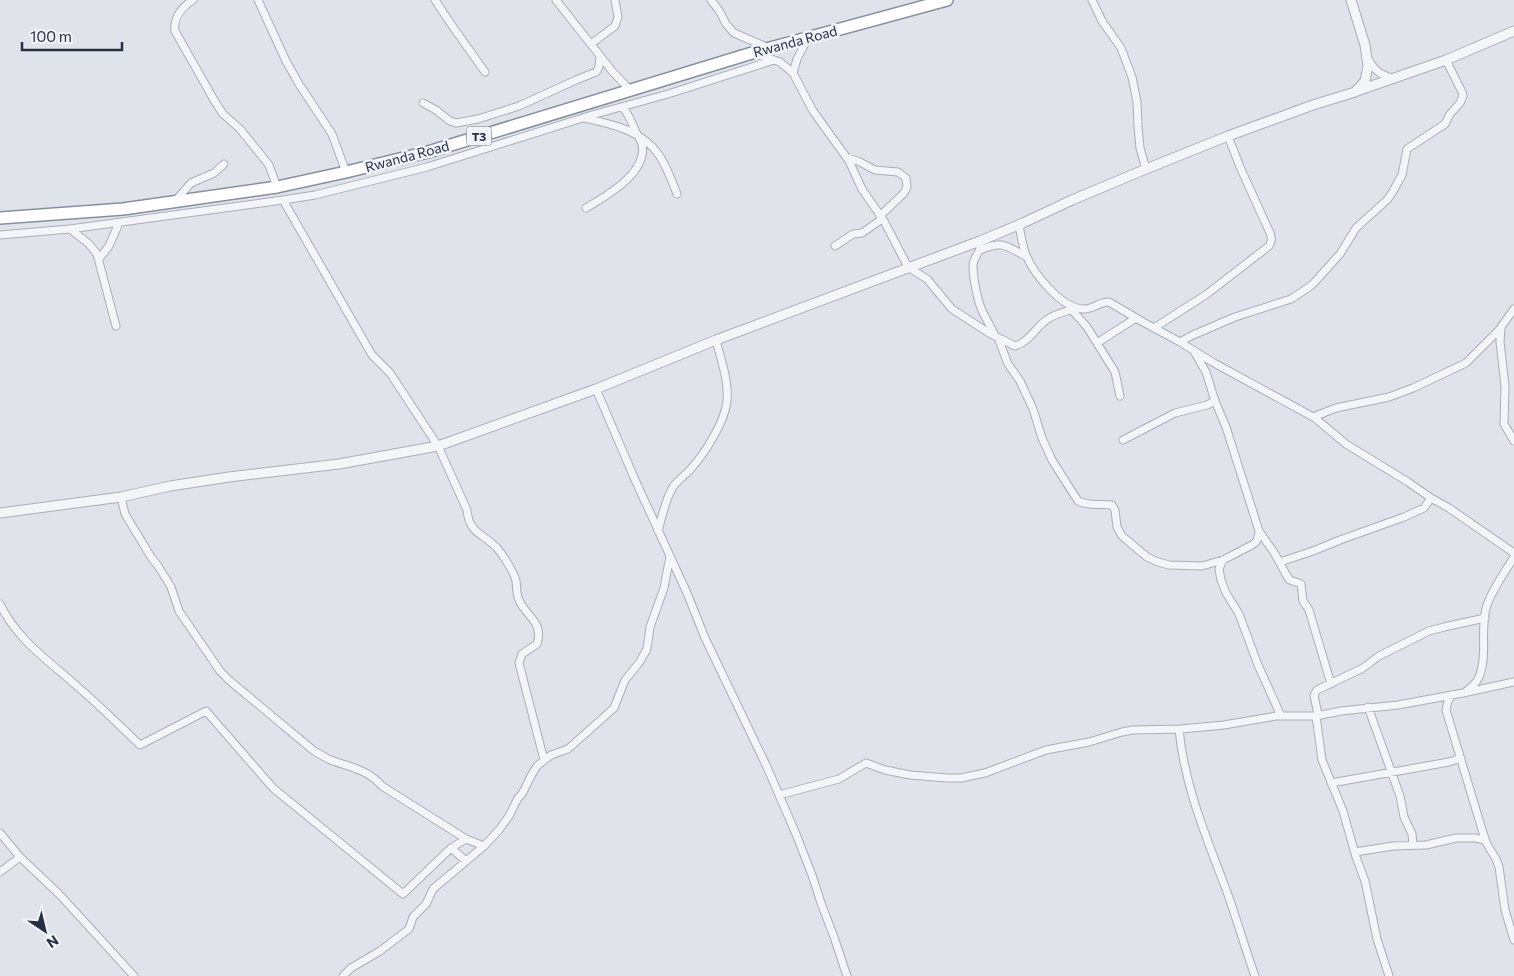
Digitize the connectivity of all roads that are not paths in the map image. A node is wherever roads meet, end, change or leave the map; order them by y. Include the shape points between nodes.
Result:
1 (193, 0) edge
2 (258, 0) edge
3 (435, 0) edge
4 (556, 0) edge
5 (615, 0) edge
6 (711, 0) edge
7 (945, 0) edge
8 (1092, 0) edge
9 (1351, 0) edge
10 (1514, 32) edge
11 (808, 38) junction
12 (591, 44) junction
13 (770, 48) junction
14 (752, 53) junction
15 (600, 56) junction
16 (1368, 57) junction
17 (774, 60) junction
18 (1446, 60) junction
19 (485, 72) dead end
20 (793, 73) junction
21 (1393, 79) junction
22 (630, 90) junction
23 (1355, 92) junction
24 (423, 103) dead end
25 (622, 107) junction
26 (584, 118) junction
27 (638, 136) junction
28 (1228, 136) junction
29 (847, 158) junction
30 (224, 164) dead end
31 (1146, 169) junction
32 (346, 172) junction
33 (277, 187) junction
34 (677, 194) dead end
35 (176, 200) junction
36 (283, 200) junction
37 (586, 208) dead end
38 (881, 217) junction
39 (0, 218) edge
40 (119, 223) junction
41 (1019, 225) junction
42 (70, 229) junction
43 (0, 235) edge
44 (835, 246) dead end
45 (980, 246) junction
46 (1027, 257) junction
47 (99, 259) junction
48 (908, 267) junction
49 (1075, 309) junction
50 (1514, 309) edge
51 (1136, 318) junction
52 (116, 326) dead end
53 (1154, 328) junction
54 (1500, 328) junction
55 (996, 337) junction
56 (716, 340) junction
57 (1180, 342) junction
58 (1097, 343) junction
59 (1194, 350) junction
60 (596, 389) junction
61 (1120, 396) dead end
62 (1215, 401) junction
63 (1313, 417) junction
64 (1123, 440) dead end
65 (1514, 441) edge
66 (438, 446) junction
67 (121, 497) junction
68 (1430, 498) junction
69 (0, 514) edge
70 (658, 531) junction
71 (1258, 531) junction
72 (1514, 553) edge
73 (670, 555) junction
74 (1514, 557) edge
75 (1222, 560) junction
76 (1280, 562) junction
77 (0, 604) edge
78 (1485, 618) junction
79 (1514, 682) edge
80 (1331, 684) junction
81 (1464, 693) junction
82 (1452, 695) junction
83 (1435, 698) junction
84 (1368, 707) junction
85 (1446, 710) junction
86 (1280, 716) junction
87 (1317, 716) junction
88 (1179, 729) junction
89 (1460, 758) junction
90 (544, 760) junction
91 (1392, 772) junction
92 (1331, 782) junction
93 (779, 796) junction
94 (0, 833) edge
95 (466, 839) junction
96 (1486, 841) junction
97 (1413, 845) junction
98 (484, 846) junction
99 (452, 848) junction
100 (1355, 852) junction
101 (20, 857) junction
102 (466, 861) junction
103 (0, 872) edge
104 (1514, 940) edge
105 (134, 976) edge
106 (343, 976) edge
107 (847, 976) edge
108 (1254, 976) edge
109 (1389, 976) edge

1 - 33 street via 178,15 174,31 218,107 269,165
2 - 32 street via 286,61 332,134
3 - 19 street
4 - 12 street
5 - 12 street via 618,17 615,26
6 - 13 street via 734,33
7 - 11 highway, Rwanda Road / T3
8 - 31 street via 1121,48 1132,77 1140,148
9 - 16 street
10 - 18 street
11 - 13 highway, Rwanda Road / T3
11 - 20 street
12 - 15 street
13 - 14 highway, Rwanda Road / T3
14 - 17 street
14 - 22 highway, Rwanda Road / T3
15 - 22 street
15 - 24 street via 598,70 592,74 519,106 478,119 456,123
16 - 21 street via 1374,69
16 - 23 street via 1368,74
17 - 20 street
17 - 25 street
18 - 21 street
18 - 57 street via 1462,92 1460,103 1445,124 1407,149 1402,175 1392,193 1356,228 1320,277 1291,298 1235,317
20 - 29 street via 813,111
21 - 23 street
22 - 32 highway, Rwanda Road / T3 via 428,152
23 - 28 street
25 - 26 street
25 - 27 street via 629,114
26 - 27 street
26 - 36 street via 427,167
27 - 34 street via 658,154
27 - 37 street via 642,145 641,157 635,171
28 - 31 street
28 - 53 street via 1271,242 1207,294
29 - 38 street
29 - 38 street via 875,170 898,172 906,178 904,193
30 - 35 street via 214,173 191,183
31 - 41 street
32 - 33 highway, Rwanda Road / T3
33 - 35 highway, Rwanda Road / T3
35 - 39 highway, Rwanda Road / T3 via 123,209
36 - 40 street
36 - 66 street via 372,355 390,373
38 - 44 street via 862,233 853,234
38 - 48 street
40 - 42 street
40 - 47 street
41 - 45 street
41 - 46 street
42 - 43 street
42 - 47 street via 89,244
45 - 46 street via 1000,244
45 - 48 street
45 - 55 street via 973,263 974,274 981,308
46 - 49 street via 1054,293
47 - 52 street
48 - 55 street via 927,278 952,310
48 - 56 street
49 - 51 street via 1109,302
49 - 55 street via 1047,319 1021,344 1015,346
49 - 58 street
50 - 54 street
51 - 53 street
51 - 58 street
53 - 57 street
54 - 63 street via 1466,363 1389,397 1336,408
54 - 65 street via 1504,424
55 - 75 street via 1033,409 1052,460 1078,502 1112,505 1122,536 1158,562 1202,566
56 - 60 street
56 - 70 street via 727,384 728,399 724,413 706,448 674,485
57 - 59 street
58 - 61 street via 1117,376
59 - 62 street via 1206,372
59 - 63 street
60 - 66 street
60 - 70 street
62 - 64 street via 1176,413
62 - 71 street via 1226,426
63 - 68 street via 1346,444
66 - 67 street via 339,464 232,476
66 - 90 street via 474,530 496,547 514,574 519,600 537,625 538,644 522,654 519,663
67 - 69 street
67 - 95 street via 125,514 171,587 179,611 230,681 314,751 360,769
68 - 72 street
68 - 76 street via 1424,508 1404,517
70 - 73 street
71 - 75 street via 1256,543
71 - 76 street
73 - 90 street via 647,648 625,680 614,708 568,749
73 - 93 street
74 - 78 street via 1489,600
75 - 86 street via 1219,569 1226,594 1239,614
76 - 80 street via 1289,579 1300,584
77 - 99 street via 22,638 140,746 206,712 273,788 403,894
78 - 80 street via 1429,631
78 - 81 street via 1479,674
79 - 81 street
80 - 87 street via 1315,692
81 - 82 street
82 - 83 street
82 - 85 street
83 - 84 street
83 - 85 street
84 - 87 street
84 - 91 street
85 - 89 street
86 - 87 street
86 - 88 street
87 - 92 street via 1322,760
88 - 93 street via 1122,732 1046,750 1001,768 961,778 902,774 866,763 839,778
88 - 108 street via 1190,785
89 - 91 street
89 - 96 street
90 - 98 street via 534,770 508,819
91 - 92 street
91 - 97 street
92 - 100 street
93 - 107 street via 812,875
94 - 101 street
95 - 98 street
95 - 99 street
96 - 97 street via 1456,838
96 - 104 street via 1499,867 1505,910
97 - 100 street
98 - 102 street
99 - 102 street
100 - 109 street
101 - 103 street
101 - 105 street via 60,895
102 - 106 street via 432,890 426,904 413,917 405,932

